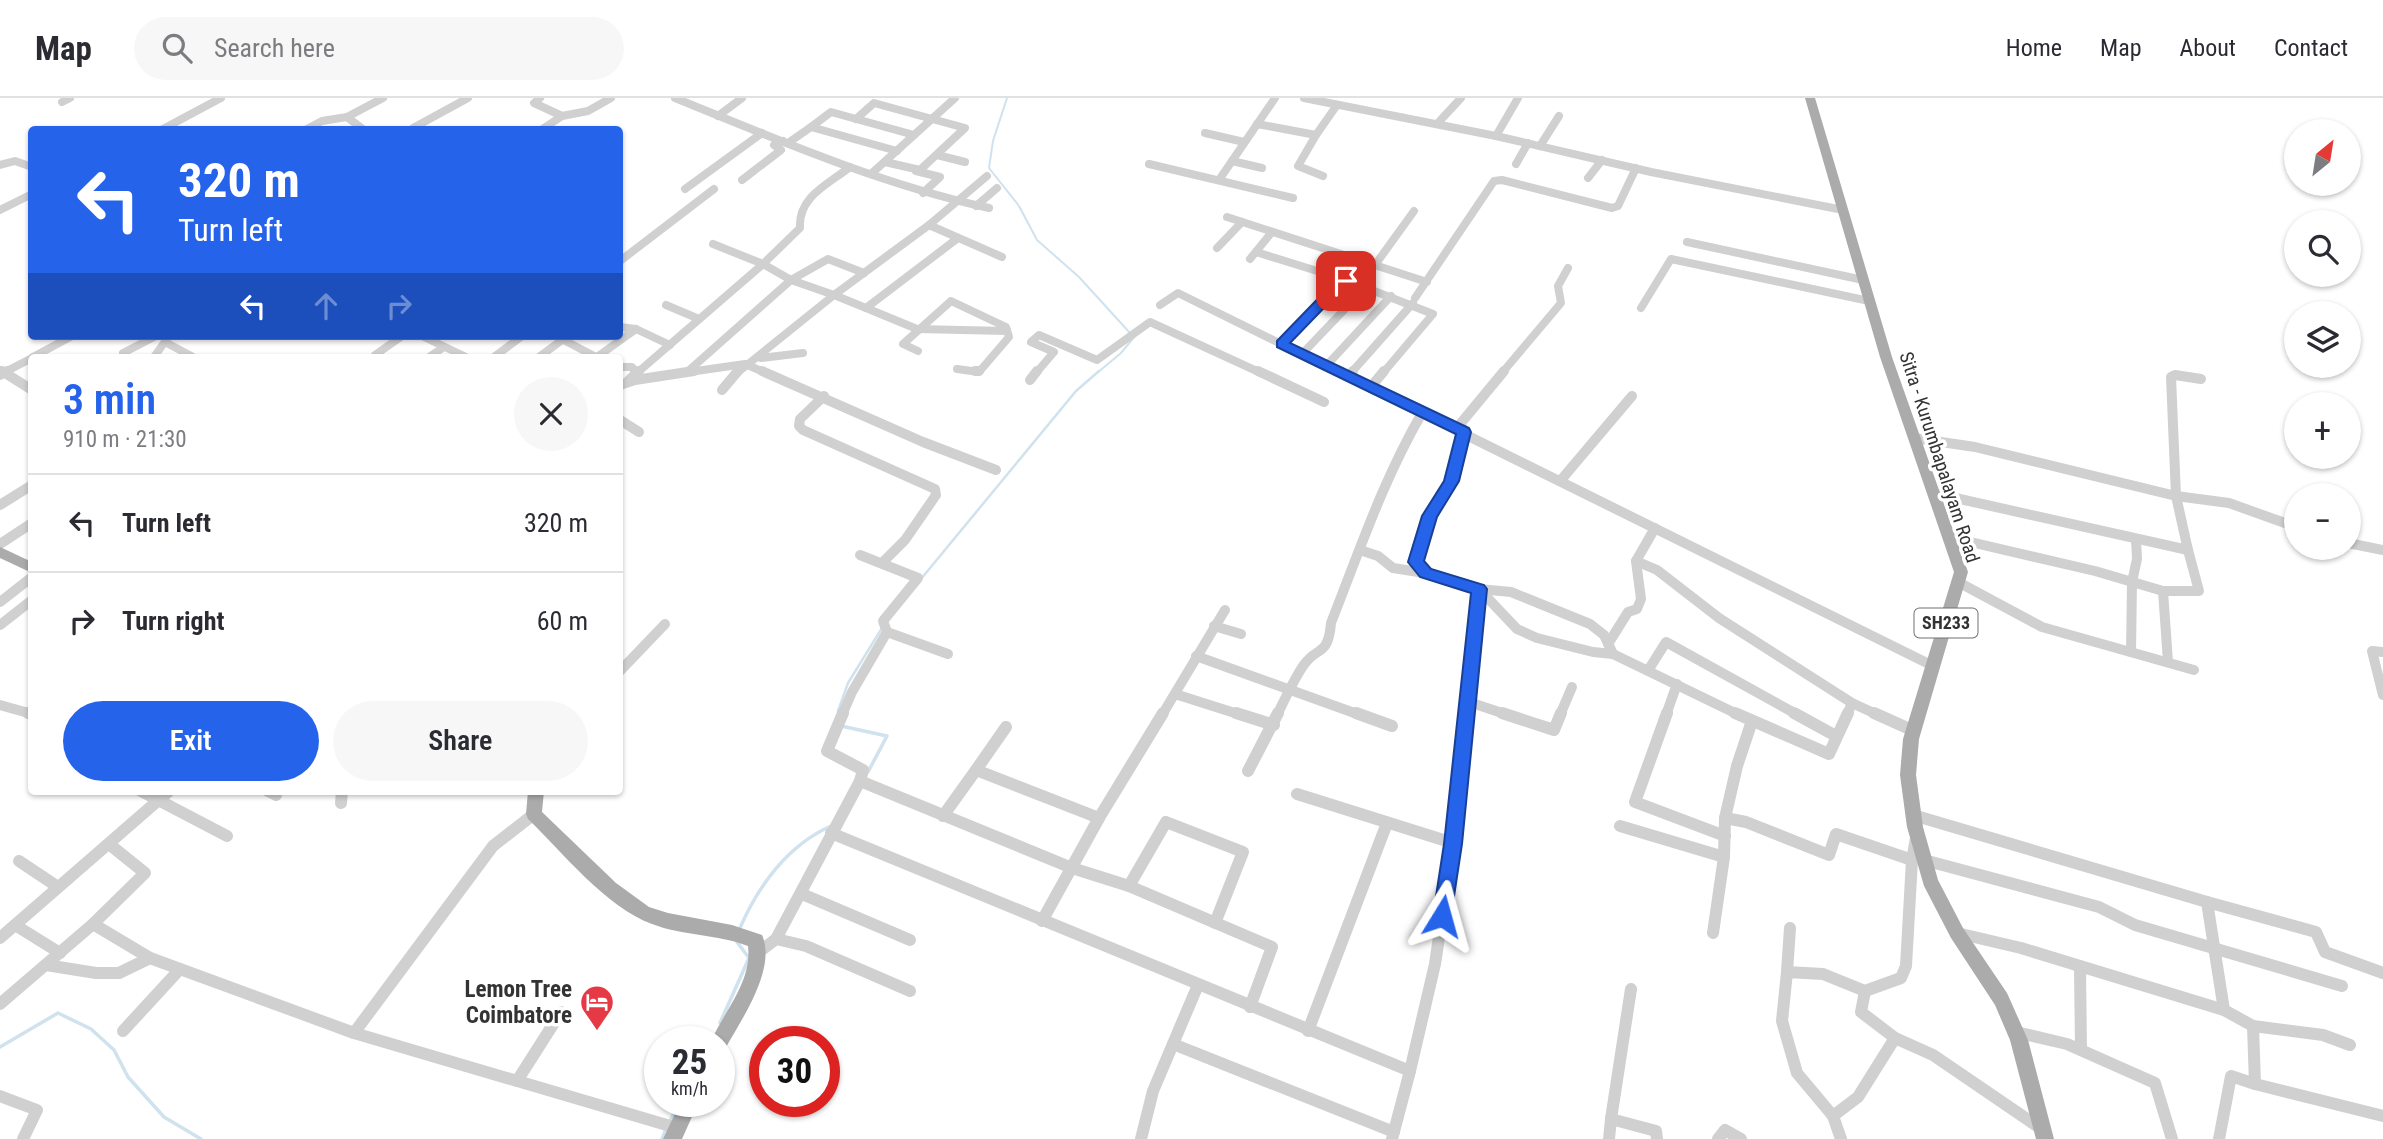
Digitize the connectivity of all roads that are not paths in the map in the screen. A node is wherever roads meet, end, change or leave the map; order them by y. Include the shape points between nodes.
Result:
1 (70, 98) edge
2 (221, 98) edge
3 (383, 98) edge
4 (468, 98) edge
5 (526, 98) edge
6 (611, 98) edge
7 (675, 98) edge
8 (742, 98) edge
9 (864, 98) edge
10 (955, 98) edge
11 (1275, 98) edge
12 (1304, 98) edge
13 (1461, 98) edge
14 (1518, 98) edge
15 (1810, 98) edge
16 (537, 100) edge
17 (877, 100) edge
18 (62, 102) dead end
19 (1337, 105) junction
20 (562, 116) junction
21 (718, 116) junction
22 (1559, 116) dead end
23 (347, 117) junction
24 (856, 118) junction
25 (933, 118) junction
26 (1257, 124) junction
27 (1437, 124) junction
28 (168, 126) edge
29 (312, 126) edge
30 (359, 126) edge
31 (417, 126) edge
32 (547, 126) edge
33 (811, 127) junction
34 (762, 133) junction
35 (1205, 133) dead end
36 (914, 135) junction
37 (1316, 135) junction
38 (1496, 136) junction
39 (785, 142) junction
40 (1244, 142) junction
41 (1528, 144) junction
42 (1540, 146) junction
43 (897, 151) junction
44 (937, 155) junction
45 (1602, 160) junction
46 (1232, 161) junction
47 (885, 162) junction
48 (965, 162) dead end
49 (1149, 164) dead end
50 (1517, 164) dead end
51 (0, 165) edge
52 (28, 166) edge
53 (850, 167) junction
54 (1685, 167) dead end
55 (1262, 168) dead end
56 (1636, 168) junction
57 (916, 171) junction
58 (871, 174) junction
59 (987, 176) dead end
60 (1323, 176) dead end
61 (1588, 178) dead end
62 (1684, 178) junction
63 (741, 180) dead end
64 (1219, 180) junction
65 (714, 188) dead end
66 (997, 188) dead end
67 (685, 190) dead end
68 (923, 193) junction
69 (28, 196) edge
70 (1293, 198) dead end
71 (954, 202) junction
72 (976, 206) junction
73 (989, 208) dead end
74 (0, 210) edge
75 (1843, 210) junction
76 (1414, 211) dead end
77 (1227, 217) dead end
78 (1242, 222) junction
79 (929, 225) junction
80 (1272, 232) junction
81 (958, 238) junction
82 (989, 240) dead end
83 (1687, 242) dead end
84 (713, 244) dead end
85 (982, 248) junction
86 (1217, 248) dead end
87 (1002, 257) dead end
88 (623, 259) edge
89 (763, 264) junction
90 (1375, 265) junction
91 (1568, 268) dead end
92 (864, 273) junction
93 (1330, 275) dead end
94 (1863, 280) junction
95 (791, 281) junction
96 (1427, 282) junction
97 (1366, 287) junction
98 (834, 295) junction
99 (1391, 296) junction
100 (1414, 301) junction
101 (1870, 301) junction
102 (666, 305) dead end
103 (1160, 305) dead end
104 (866, 308) junction
105 (1641, 308) dead end
106 (699, 319) junction
107 (623, 327) edge
108 (636, 328) junction
109 (917, 329) junction
110 (1007, 331) junction
111 (623, 337) edge
112 (64, 340) edge
113 (147, 340) edge
114 (158, 340) edge
115 (169, 340) edge
116 (396, 340) edge
117 (430, 340) edge
118 (518, 340) edge
119 (557, 340) edge
120 (563, 340) edge
121 (619, 340) edge
122 (164, 343) junction
123 (1282, 344) junction
124 (670, 345) junction
125 (444, 347) junction
126 (918, 351) dead end
127 (803, 353) dead end
128 (38, 354) edge
129 (123, 354) edge
130 (156, 354) edge
131 (187, 354) edge
132 (375, 354) edge
133 (434, 354) edge
134 (459, 354) edge
135 (498, 354) edge
136 (546, 354) edge
137 (590, 354) edge
138 (600, 354) edge
139 (1301, 355) junction
140 (759, 358) junction
141 (28, 359) edge
142 (746, 364) junction
143 (1326, 366) junction
144 (623, 367) edge
145 (957, 369) dead end
146 (1, 373) edge
147 (686, 373) junction
148 (636, 374) junction
149 (1348, 377) junction
150 (2201, 379) dead end
151 (1030, 380) dead end
152 (623, 383) edge
153 (28, 388) edge
154 (1370, 388) junction
155 (722, 390) dead end
156 (824, 396) junction
157 (1632, 396) dead end
158 (1324, 401) dead end
159 (1422, 413) junction
160 (623, 422) edge
161 (639, 432) dead end
162 (1464, 432) junction
163 (1914, 438) junction
164 (996, 470) dead end
165 (1561, 480) junction
166 (28, 488) edge
167 (1933, 492) junction
168 (2176, 496) junction
169 (0, 505) edge
170 (2284, 523) edge
171 (28, 526) edge
172 (1655, 528) junction
173 (1949, 537) junction
174 (2136, 540) junction
175 (0, 544) edge
176 (2361, 546) edge
177 (1360, 550) junction
178 (2188, 550) junction
179 (2383, 550) edge
180 (0, 552) edge
181 (860, 555) dead end
182 (1636, 561) junction
183 (883, 562) junction
184 (28, 566) edge
185 (1425, 573) junction
186 (28, 580) edge
187 (1958, 582) junction
188 (2132, 582) junction
189 (1479, 589) junction
190 (2163, 591) junction
191 (0, 602) edge
192 (28, 603) edge
193 (1225, 610) dead end
194 (665, 624) dead end
195 (0, 625) edge
196 (1214, 625) junction
197 (885, 627) junction
198 (1241, 634) dead end
199 (1611, 649) junction
200 (2131, 652) junction
201 (2383, 652) edge
202 (948, 654) dead end
203 (1196, 656) junction
204 (2168, 662) junction
205 (1933, 666) junction
206 (623, 668) edge
207 (1649, 669) junction
208 (2194, 670) dead end
209 (1676, 684) junction
210 (1573, 687) dead end
211 (1290, 688) junction
212 (1175, 694) junction
213 (2383, 695) edge
214 (1466, 701) junction
215 (1852, 703) junction
216 (0, 705) edge
217 (28, 713) edge
218 (1752, 721) junction
219 (1274, 725) junction
220 (1392, 726) dead end
221 (1006, 727) dead end
222 (1914, 731) junction
223 (1836, 736) junction
224 (976, 770) junction
225 (1248, 771) dead end
226 (862, 782) junction
227 (1297, 793) dead end
228 (149, 795) edge
229 (164, 795) edge
230 (536, 795) edge
231 (158, 800) junction
232 (534, 814) junction
233 (1913, 815) junction
234 (943, 816) junction
235 (1099, 818) junction
236 (1725, 818) junction
237 (1387, 823) junction
238 (1620, 826) dead end
239 (835, 827) junction
240 (227, 836) dead end
241 (1725, 836) junction
242 (109, 844) junction
243 (1453, 844) junction
244 (1724, 857) junction
245 (1918, 860) junction
246 (19, 861) dead end
247 (1072, 868) junction
248 (1129, 886) junction
249 (58, 887) junction
250 (802, 894) junction
251 (2207, 902) junction
252 (1042, 921) junction
253 (1215, 923) junction
254 (93, 924) junction
255 (15, 925) junction
256 (1790, 928) dead end
257 (1713, 933) dead end
258 (1957, 933) junction
259 (0, 938) edge
260 (776, 939) junction
261 (910, 940) dead end
262 (2215, 949) junction
263 (759, 952) junction
264 (60, 953) junction
265 (150, 958) junction
266 (46, 965) junction
267 (2080, 967) junction
268 (180, 969) junction
269 (1787, 972) junction
270 (2383, 973) edge
271 (1198, 985) junction
272 (2342, 986) dead end
273 (1631, 989) dead end
274 (910, 991) dead end
275 (1865, 991) junction
276 (0, 1004) edge
277 (1250, 1007) junction
278 (2224, 1010) junction
279 (561, 1012) dead end
280 (728, 1026) edge
281 (2252, 1026) junction
282 (123, 1031) dead end
283 (1308, 1031) junction
284 (2015, 1032) junction
285 (354, 1033) junction
286 (1895, 1038) junction
287 (1173, 1044) junction
288 (2350, 1045) dead end
289 (2081, 1050) junction
290 (1410, 1071) junction
291 (517, 1081) junction
292 (2256, 1084) junction
293 (0, 1096) edge
294 (1833, 1116) junction
295 (2383, 1116) edge
296 (1611, 1119) junction
297 (671, 1130) edge
298 (1393, 1136) edge
299 (2045, 1136) edge
300 (23, 1139) edge
301 (1141, 1139) edge
302 (1609, 1139) edge
303 (1657, 1139) edge
304 (1718, 1139) edge
305 (1741, 1139) edge
306 (1841, 1139) edge
307 (2172, 1139) edge
308 (2219, 1139) edge

1 - 18 street
2 - 28 street
3 - 23 street
4 - 31 street
5 - 16 street
6 - 20 street via 588,111
7 - 21 street
8 - 21 street
9 - 17 street
10 - 25 street
11 - 26 street
12 - 19 street
13 - 27 street
14 - 38 street
15 - 75 main road, Sitra - Kurumbapalayam Road / SH233
16 - 20 street
17 - 24 street
17 - 25 street
19 - 27 street
19 - 37 street
20 - 32 street
21 - 34 street
22 - 42 street
23 - 29 street
23 - 30 street
24 - 33 street via 829,112
24 - 36 street
25 - 36 street
25 - 44 street via 965,128
26 - 37 street
26 - 40 street
27 - 38 street
33 - 39 street
33 - 43 street
34 - 39 street
34 - 67 street
35 - 40 street
36 - 43 street
37 - 60 street via 1298,166
38 - 41 street
39 - 53 street
39 - 63 street via 774,145 781,150
40 - 46 street
41 - 42 street
41 - 50 street
42 - 45 street
43 - 47 street
44 - 48 street
44 - 57 street
45 - 56 street
45 - 61 street
46 - 55 street
46 - 64 street
47 - 57 street
47 - 58 street
49 - 64 street
51 - 52 street via 15,161
53 - 58 street
53 - 89 street via 806,201 799,213 800,228
54 - 62 street
56 - 62 street
56 - 96 street via 1618,206 1612,208 1494,181
57 - 68 street via 940,177
58 - 68 street
59 - 71 street
62 - 75 street
64 - 70 street
65 - 88 street
66 - 72 street
68 - 71 street
69 - 74 street
71 - 72 street
71 - 79 street
72 - 73 street
75 - 94 main road, Sitra - Kurumbapalayam Road / SH233
76 - 90 street
77 - 78 street
78 - 80 street
78 - 86 street
79 - 81 street
79 - 92 street
80 - 90 street
80 - 93 street via 1253,256
81 - 85 street
81 - 104 street
82 - 85 street
83 - 94 street
84 - 89 street
85 - 87 street
89 - 95 street
89 - 106 street
90 - 96 street
91 - 162 street via 1558,286 1560,303 1461,423
92 - 95 street via 828,259
92 - 98 street
94 - 101 main road, Sitra - Kurumbapalayam Road / SH233
95 - 98 street
95 - 147 street
96 - 100 street
97 - 99 street
97 - 123 street via 1342,282
97 - 139 street
98 - 104 street
98 - 140 street
99 - 100 street
99 - 143 street
100 - 149 street
100 - 154 street via 1433,314
101 - 105 street via 1671,259
101 - 163 main road, Sitra - Kurumbapalayam Road / SH233
102 - 106 street
103 - 123 street via 1178,293
104 - 109 street
106 - 124 street
107 - 108 street
108 - 111 street
108 - 124 street
109 - 110 street
109 - 110 street via 951,301
109 - 126 street via 903,344
110 - 145 street via 1009,337 979,372
112 - 128 street
113 - 129 street
114 - 122 street
115 - 122 street
116 - 132 street
117 - 125 street
118 - 135 street
119 - 136 street
120 - 137 street
121 - 138 street
122 - 130 street
122 - 131 street
123 - 139 street
124 - 148 street
125 - 133 street
125 - 134 street
127 - 140 street
139 - 143 street
140 - 142 street
141 - 146 street
142 - 147 street
142 - 155 street
142 - 156 street
143 - 149 street
144 - 148 street via 632,367
146 - 153 street
147 - 152 street
148 - 152 street
149 - 154 street
150 - 168 street via 2171,377
151 - 158 street via 1054,352 1031,342 1039,335 1102,360 1150,322
154 - 159 street
156 - 164 street
156 - 183 street via 800,419 803,430 935,489 936,495 905,540
157 - 165 street
159 - 162 street
159 - 177 street via 1406,438
160 - 161 street
162 - 165 street
162 - 185 street via 1452,481 1429,516 1416,562
163 - 167 main road, Sitra - Kurumbapalayam Road / SH233
163 - 168 street via 1975,447
165 - 172 street
166 - 169 street
167 - 173 main road, Sitra - Kurumbapalayam Road / SH233
167 - 174 street
168 - 170 street via 2229,503
168 - 178 street
171 - 175 street
172 - 182 street
172 - 205 street
173 - 187 main road, Sitra - Kurumbapalayam Road / SH233 via 1961,572
173 - 188 street
174 - 178 street
174 - 188 street
176 - 179 street
177 - 185 street via 1393,568
177 - 211 street via 1325,649 1308,659
178 - 190 street via 2199,591
180 - 184 main road
181 - 183 street
182 - 199 street via 1641,598 1637,609 1628,612
182 - 215 street via 1657,570 1719,618
183 - 197 street via 918,578
185 - 189 street
186 - 191 street
187 - 200 street via 2042,627
187 - 205 main road, Sitra - Kurumbapalayam Road / SH233
188 - 190 street
188 - 200 street
189 - 199 street via 1495,587 1521,593 1590,624 1601,631
189 - 199 street via 1517,629 1593,652
189 - 214 street
190 - 204 street
192 - 195 street
193 - 196 street
194 - 206 street
196 - 198 street
196 - 203 street
197 - 202 street
197 - 226 street via 827,751 863,770
199 - 207 street
200 - 204 street
201 - 213 street via 2372,651
203 - 211 street
203 - 212 street
204 - 208 street
205 - 222 main road, Sitra - Kurumbapalayam Road / SH233
207 - 209 street
207 - 223 street via 1666,642
209 - 218 street
209 - 241 street via 1635,802
210 - 214 street via 1554,730
211 - 219 street
211 - 220 street
212 - 219 street
212 - 235 street
214 - 243 street
215 - 222 street
215 - 223 street
216 - 217 street
218 - 223 street via 1829,754
218 - 236 street
219 - 225 street
221 - 224 street
222 - 233 main road, Sitra - Kurumbapalayam Road / SH233 via 1908,775
224 - 234 street
224 - 235 street
226 - 234 street
226 - 239 street
227 - 237 street
228 - 231 street
229 - 231 street
230 - 232 main road
231 - 240 street
231 - 242 street
232 - 263 main road via 640,910 738,934 756,941
232 - 285 street via 492,846
233 - 245 main road, Sitra - Kurumbapalayam Road / SH233
233 - 251 street
234 - 247 street
235 - 247 street
236 - 241 street
236 - 245 street via 1829,855 1836,834
237 - 243 street
237 - 283 street
238 - 244 street
239 - 250 street
239 - 252 street
241 - 244 street
242 - 249 street
242 - 254 street via 145,873
243 - 290 street via 1435,964
244 - 257 street
245 - 258 main road, Sitra - Kurumbapalayam Road / SH233
245 - 262 street via 2099,907 2135,925
245 - 275 street via 1906,966 1901,978
246 - 249 street
247 - 248 street
247 - 252 street
248 - 253 street
248 - 253 street via 1166,822 1243,852
249 - 255 street
250 - 260 street
250 - 261 street
251 - 262 street
251 - 270 street via 2316,932 2325,953
252 - 271 street
253 - 277 street via 1272,947
254 - 264 street
254 - 265 street
255 - 259 street
255 - 264 street
256 - 269 street
258 - 267 street
258 - 284 main road, Sitra - Kurumbapalayam Road / SH233 via 2001,999
260 - 263 street
260 - 274 street via 806,946
262 - 272 street
262 - 278 street
263 - 280 main road via 756,969
264 - 266 street
265 - 266 street via 119,973
265 - 268 street
266 - 276 street
267 - 278 street
267 - 289 street
268 - 282 street
268 - 285 street
269 - 275 street via 1823,974
269 - 294 street via 1782,1021 1797,1073
271 - 277 street
271 - 287 street
273 - 296 street
275 - 286 street via 1861,1012
277 - 283 street
278 - 281 street
279 - 291 street
281 - 288 street via 2323,1035
281 - 292 street
283 - 290 street
284 - 289 street
284 - 299 main road, Sitra - Kurumbapalayam Road / SH233
285 - 291 street
286 - 294 street via 1858,1097
286 - 299 street via 1933,1055
287 - 298 street
287 - 301 street via 1153,1091
289 - 307 street via 2155,1083
290 - 298 street
291 - 297 street
292 - 295 street
292 - 308 street via 2231,1076
293 - 300 street via 37,1111
294 - 306 street
296 - 302 street
296 - 303 street via 1656,1131
304 - 305 street via 1725,1130

